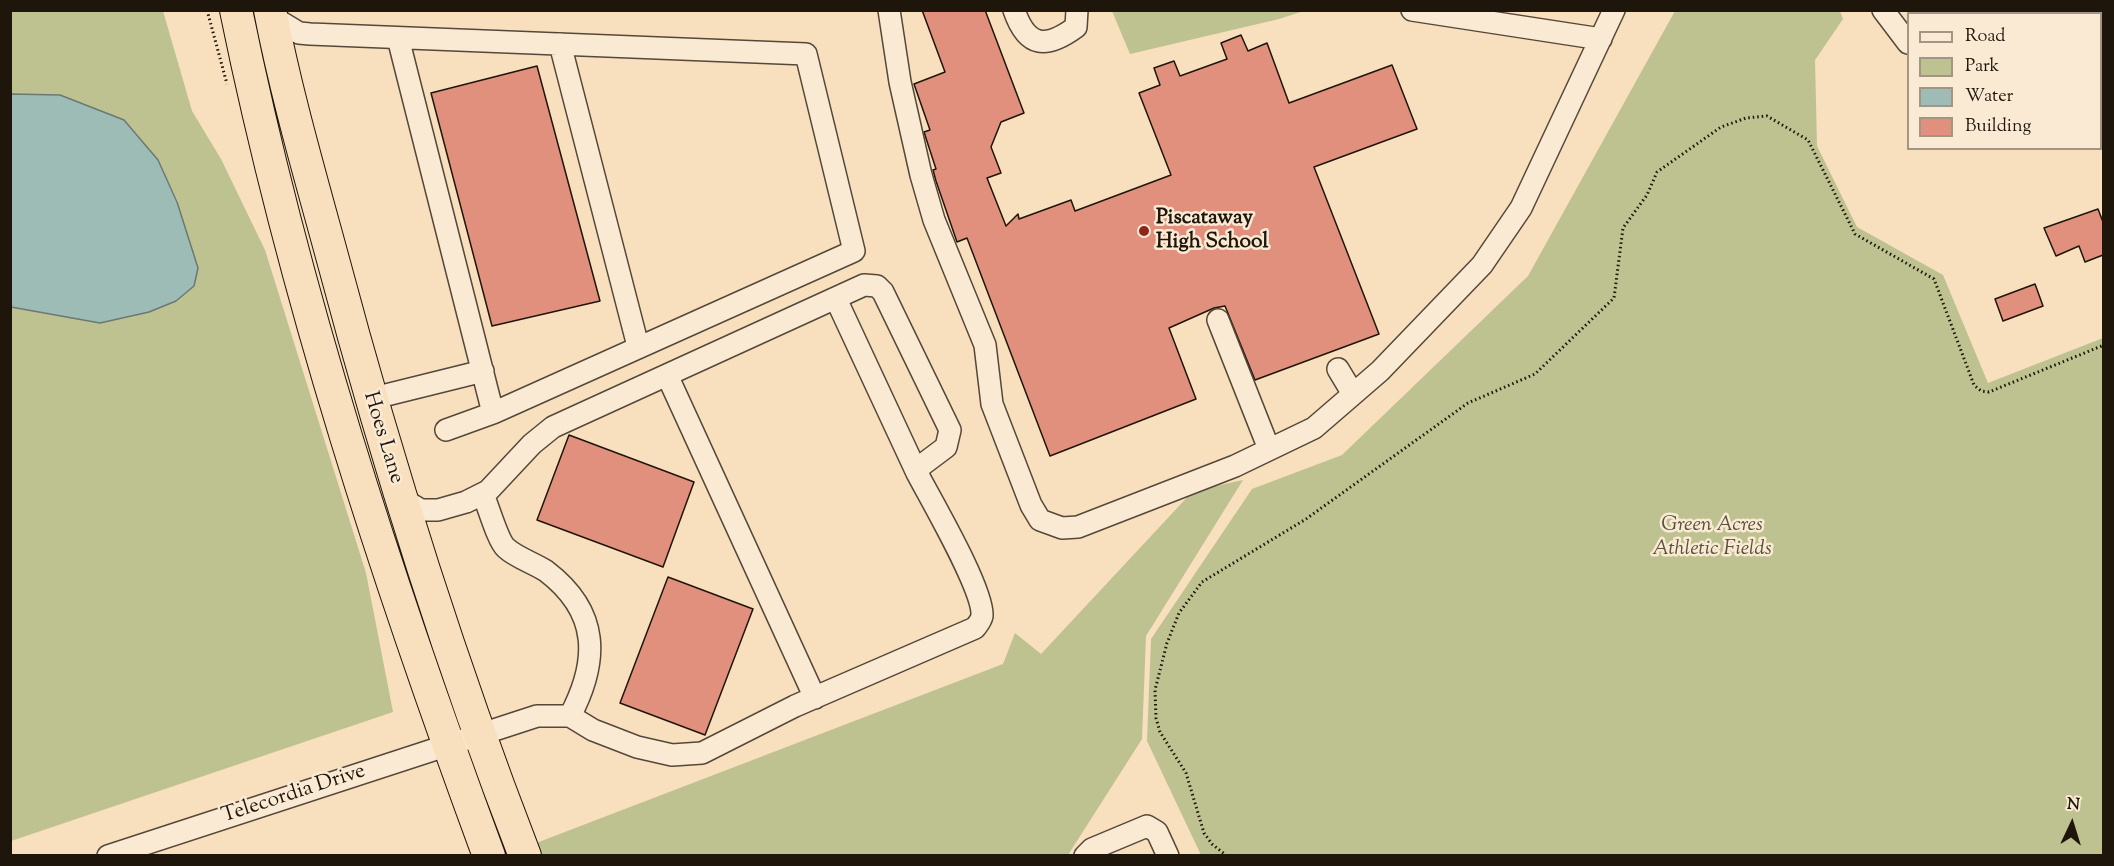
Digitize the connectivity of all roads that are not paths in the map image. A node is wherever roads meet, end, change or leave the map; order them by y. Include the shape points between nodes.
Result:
1 (236, 10) edge
2 (889, 10) edge
3 (1014, 10) edge
4 (1412, 10) edge
5 (1614, 10) edge
6 (1884, 10) edge
7 (1077, 11) edge
8 (270, 13) edge
9 (398, 38) junction
10 (1601, 39) junction
11 (1907, 42) edge
12 (560, 44) junction
13 (836, 299) junction
14 (1218, 320) dead end
15 (638, 346) junction
16 (1338, 369) dead end
17 (483, 371) junction
18 (667, 375) junction
19 (1353, 394) junction
20 (370, 399) junction
21 (493, 413) junction
22 (446, 430) dead end
23 (1269, 449) junction
24 (916, 473) junction
25 (483, 494) junction
26 (399, 497) junction
27 (815, 698) junction
28 (570, 716) junction
29 (480, 734) junction
30 (448, 745) junction
31 (108, 855) edge
32 (489, 855) edge
33 (525, 855) edge
34 (1085, 855) edge
35 (1168, 855) edge

1 - 30 highway, Hoes Lane via 284,222 380,550
2 - 23 street via 900,82 934,220 985,345 992,404 1040,520 1062,528 1078,527
3 - 7 street via 1021,30 1046,42 1076,27
4 - 10 street
5 - 10 street
6 - 11 street
8 - 9 street via 299,33
8 - 20 highway, Hoes Lane
9 - 12 street
9 - 17 street
10 - 19 street via 1521,208 1488,255 1380,371
12 - 15 street
12 - 15 street via 806,54 854,251
13 - 18 street
13 - 24 street
13 - 24 street via 864,285 884,291 943,414 950,430 946,447
14 - 23 street
15 - 21 street
16 - 19 street
17 - 20 street
17 - 21 street
18 - 25 street via 553,427
18 - 27 street
19 - 23 street via 1314,428
20 - 26 highway, Hoes Lane
21 - 22 street
24 - 27 street via 947,528 976,593 981,621 975,628
25 - 26 street via 438,510 421,510
25 - 28 street via 505,548 545,570 568,590 585,620 592,654 584,689
26 - 29 highway, Hoes Lane
27 - 28 street via 702,753 672,755 637,747 593,730
28 - 29 street, Telecordia Drive via 537,717
29 - 30 street, Telecordia Drive
29 - 33 highway, Hoes Lane
30 - 31 street, Telecordia Drive
30 - 32 highway, Hoes Lane
34 - 35 street via 1147,826 1157,832

